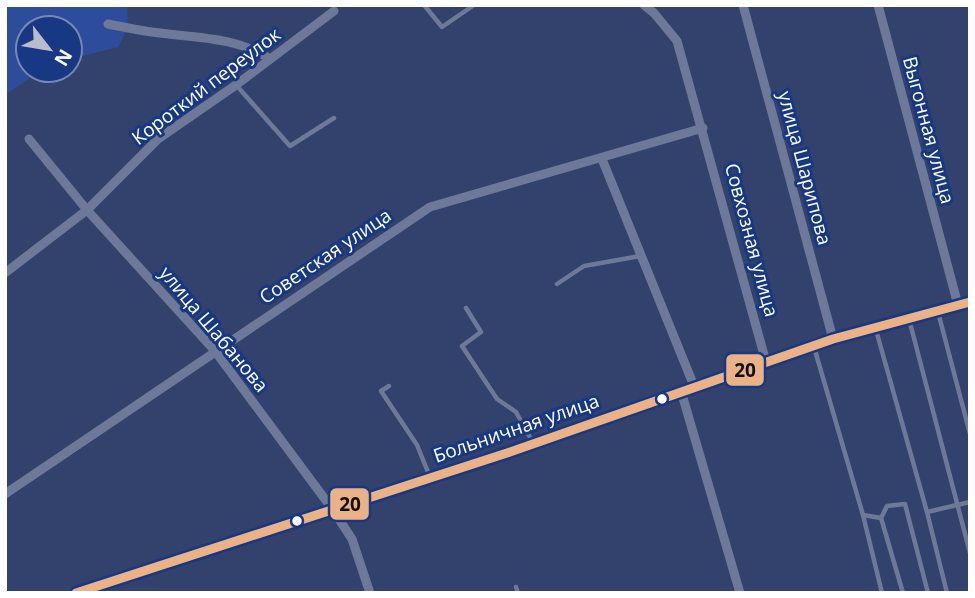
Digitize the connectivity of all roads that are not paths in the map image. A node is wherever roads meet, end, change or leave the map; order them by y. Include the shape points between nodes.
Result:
1 (424, 5) edge
2 (474, 5) edge
3 (644, 5) edge
4 (743, 5) edge
5 (878, 5) edge
6 (337, 8) edge
7 (108, 24) dead end
8 (270, 59) junction
9 (236, 85) junction
10 (334, 118) dead end
11 (703, 128) junction
12 (29, 139) dead end
13 (602, 159) junction
14 (87, 211) junction
15 (640, 256) junction
16 (5, 273) edge
17 (557, 284) dead end
18 (964, 304) edge
19 (466, 308) dead end
20 (938, 311) junction
21 (909, 318) junction
22 (876, 328) junction
23 (833, 339) junction
24 (814, 346) junction
25 (215, 351) junction
26 (766, 362) junction
27 (389, 386) dead end
28 (694, 386) junction
29 (681, 391) junction
30 (970, 434) edge
31 (533, 443) junction
32 (430, 478) junction
33 (5, 494) edge
34 (970, 502) edge
35 (958, 505) junction
36 (333, 510) junction
37 (927, 512) junction
38 (863, 515) junction
39 (881, 518) junction
40 (970, 553) edge
41 (76, 593) edge
42 (370, 593) edge
43 (740, 593) edge
44 (882, 593) edge
45 (903, 593) edge
46 (928, 593) edge
47 (947, 593) edge

1 - 2 lane via 442,27
3 - 11 street, Совхозная улица via 677,41
4 - 23 street, улица Шарипова
5 - 18 street, Выгонная улица
6 - 8 street, Короткий переулок
7 - 8 street via 238,43
8 - 9 street, Короткий переулок
9 - 10 lane via 290,146
9 - 14 street, Короткий переулок via 158,139
11 - 13 street, Советская улица
11 - 26 street, Совхозная улица
12 - 14 street, улица Шабанова
13 - 15 street
13 - 25 street, Советская улица via 430,207
14 - 16 street, Короткий переулок
14 - 25 street, улица Шабанова
15 - 17 lane via 584,266
15 - 28 street
18 - 20 street, Больничная улица
19 - 31 lane via 481,332 462,346 497,398 516,412
20 - 21 street, Больничная улица
20 - 30 lane
21 - 22 street, Больничная улица
21 - 35 lane
22 - 23 street, Больничная улица
22 - 37 lane
23 - 24 street, Больничная улица
24 - 26 street, Больничная улица
24 - 38 lane
25 - 33 street, Советская улица
25 - 36 street, улица Шабанова
26 - 28 street, Больничная улица
27 - 32 lane via 381,391 417,445
28 - 29 street, Больничная улица
29 - 31 street, Больничная улица
29 - 43 street
31 - 32 street, Больничная улица
32 - 36 street, Больничная улица
34 - 35 lane
35 - 37 lane
35 - 40 lane
36 - 41 street, Больничная улица
36 - 42 street, улица Шабанова via 352,539
37 - 47 lane
38 - 39 lane
38 - 44 lane
39 - 45 lane
39 - 46 lane via 887,506 905,504

